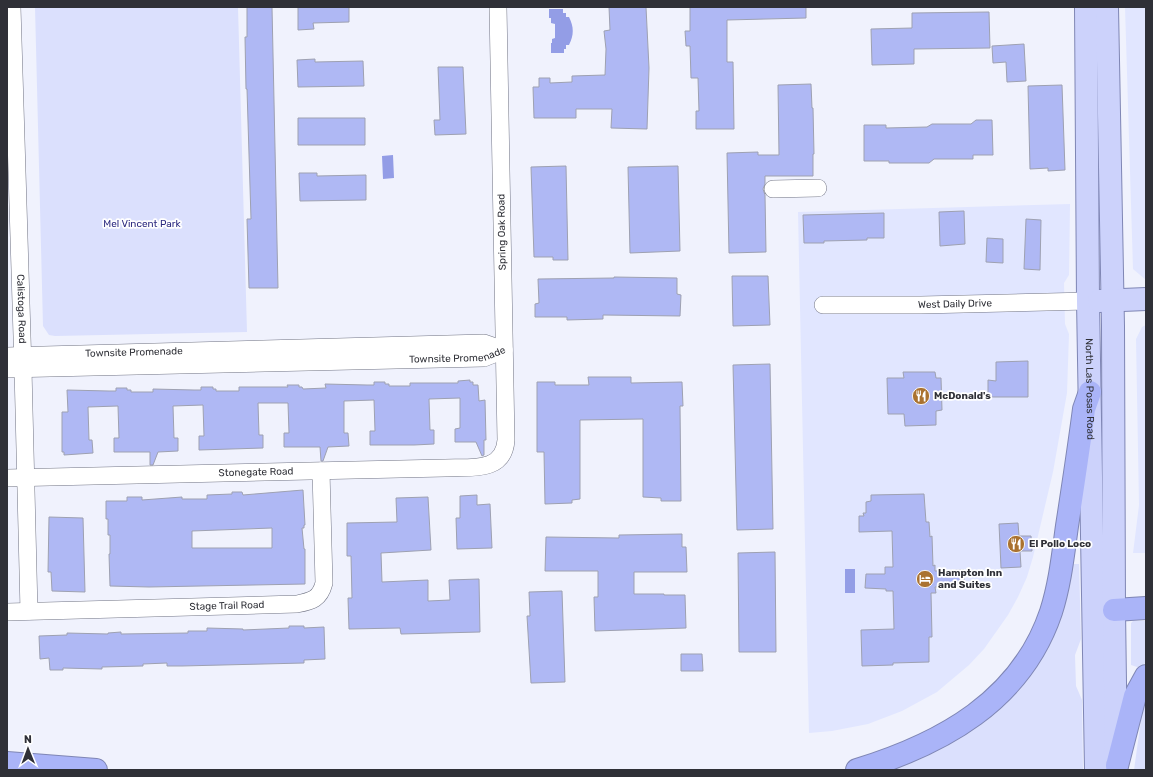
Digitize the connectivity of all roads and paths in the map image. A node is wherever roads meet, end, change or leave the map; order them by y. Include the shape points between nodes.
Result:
1 (12, 7) edge
2 (498, 7) edge
3 (1086, 7) edge
4 (1107, 7) edge
5 (10, 51) edge
6 (818, 188) dead end
7 (773, 189) dead end
8 (13, 247) edge
9 (1146, 299) edge
10 (1113, 300) junction
11 (1088, 301) junction
12 (823, 305) dead end
13 (504, 350) junction
14 (15, 362) edge
15 (1090, 392) junction
16 (501, 456) joint
17 (321, 471) junction
18 (7, 478) edge
19 (26, 478) junction
20 (1146, 608) edge
21 (1104, 610) junction
22 (29, 611) junction
23 (7, 612) edge
24 (1146, 676) edge
25 (7, 763) edge
26 (1110, 769) edge
27 (96, 770) edge
28 (857, 770) edge

1 - 5 street, Calistoga Road
2 - 13 street, Spring Oak Road
3 - 11 main road, North Las Posas Road
4 - 10 main road, North Las Posas Road
5 - 8 street, Calistoga Road
6 - 7 street
8 - 14 street, Calistoga Road
9 - 10 main road
10 - 11 main road
10 - 21 main road, North Las Posas Road
11 - 12 street, West Daily Drive
11 - 15 main road, North Las Posas Road
13 - 14 street, Townsite Promenade via 484,358
13 - 16 street, Spring Oak Road via 506,446
14 - 19 street, Calistoga Road
15 - 21 main road, North Las Posas Road
15 - 28 highway via 1084,409 1058,590 1044,630 1026,662 1007,686 969,719 911,750
16 - 17 street, Stonegate Road via 492,464 481,467
17 - 19 street, Stonegate Road
17 - 22 street, Stage Trail Road via 324,583 318,597 308,602
18 - 19 street, Stonegate Road
19 - 22 street, Calistoga Road
20 - 21 highway
21 - 26 main road, North Las Posas Road
22 - 23 street, Stage Trail Road
24 - 26 highway via 1135,696
25 - 27 highway

